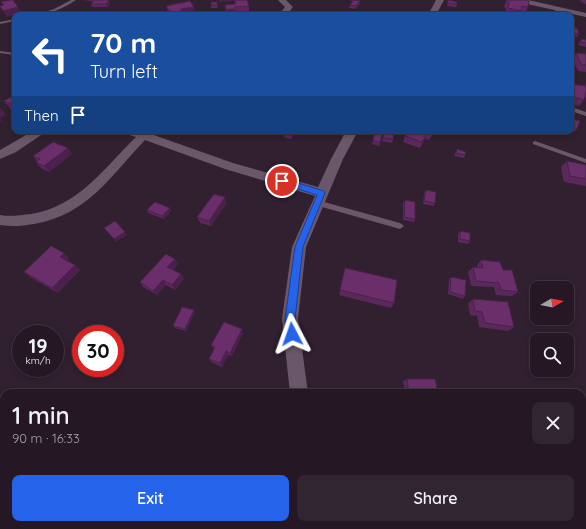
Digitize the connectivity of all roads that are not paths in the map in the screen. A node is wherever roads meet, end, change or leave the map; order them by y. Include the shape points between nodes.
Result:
1 (74, 0) edge
2 (282, 0) edge
3 (297, 0) edge
4 (440, 0) edge
5 (518, 0) edge
6 (289, 7) junction
7 (55, 10) joint
8 (48, 12) edge
9 (285, 12) edge
10 (434, 12) edge
11 (557, 12) edge
12 (574, 14) edge
13 (586, 15) edge
14 (12, 21) edge
15 (0, 23) edge
16 (0, 52) edge
17 (12, 54) edge
18 (574, 110) edge
19 (586, 114) edge
20 (36, 134) edge
21 (145, 134) edge
22 (350, 134) edge
23 (535, 143) dead end
24 (0, 155) edge
25 (586, 161) edge
26 (319, 198) junction
27 (0, 220) edge
28 (400, 226) dead end
29 (299, 389) edge

1 - 7 lane
2 - 6 street
3 - 6 street
4 - 10 street
5 - 11 street
6 - 9 street
7 - 8 lane
12 - 13 street
14 - 15 lane
16 - 17 lane
18 - 19 lane
20 - 24 street
21 - 26 street
21 - 27 street via 91,191 67,209 37,219
22 - 26 street
23 - 25 lane
26 - 28 lane
26 - 29 street via 299,247 290,319

